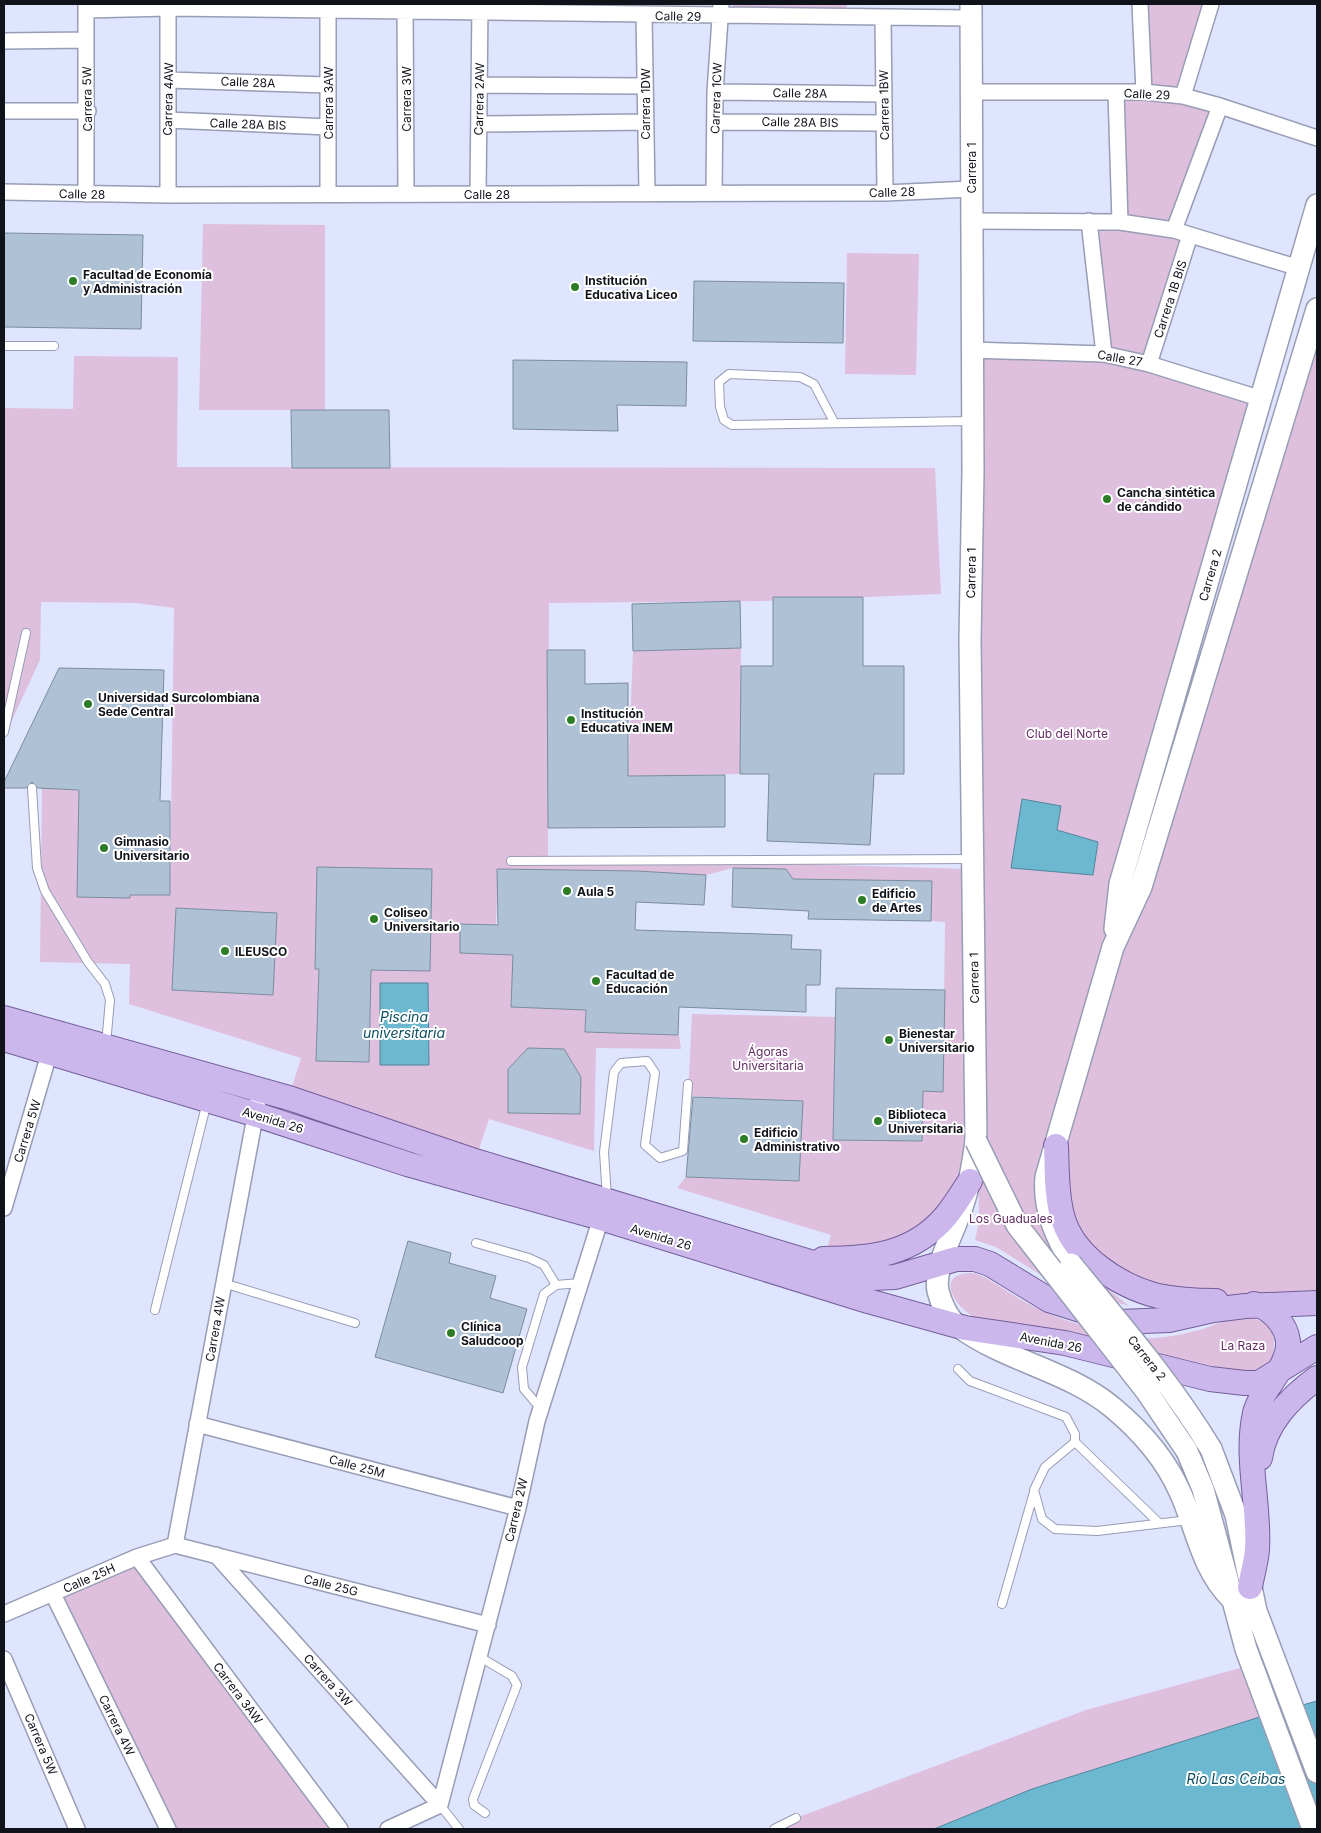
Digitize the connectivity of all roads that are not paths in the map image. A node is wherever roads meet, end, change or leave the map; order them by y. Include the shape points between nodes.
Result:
1 (1140, 4) edge
2 (1211, 4) edge
3 (168, 6) edge
4 (86, 7) edge
5 (231, 7) edge
6 (405, 8) edge
7 (480, 8) edge
8 (548, 9) edge
9 (721, 10) edge
10 (970, 11) edge
11 (328, 12) junction
12 (644, 15) junction
13 (884, 17) junction
14 (86, 40) junction
15 (4, 41) edge
16 (168, 80) junction
17 (328, 85) junction
18 (479, 85) junction
19 (645, 86) junction
20 (715, 92) junction
21 (971, 92) junction
22 (1116, 92) junction
23 (1144, 92) junction
24 (884, 94) junction
25 (1183, 96) junction
26 (1220, 106) junction
27 (4, 111) edge
28 (88, 111) junction
29 (168, 120) junction
30 (645, 122) junction
31 (715, 122) junction
32 (884, 123) junction
33 (479, 124) junction
34 (328, 127) junction
35 (1317, 138) edge
36 (971, 189) junction
37 (4, 192) edge
38 (646, 193) junction
39 (714, 193) junction
40 (885, 193) junction
41 (86, 194) junction
42 (328, 194) junction
43 (406, 194) junction
44 (478, 194) junction
45 (168, 195) junction
46 (1317, 205) edge
47 (970, 221) junction
48 (1089, 221) junction
49 (1120, 222) junction
50 (1174, 230) junction
51 (1190, 235) junction
52 (1299, 268) junction
53 (1317, 309) edge
54 (4, 346) edge
55 (54, 346) dead end
56 (972, 350) junction
57 (1104, 354) junction
58 (1149, 364) junction
59 (1262, 399) junction
60 (973, 421) junction
61 (834, 422) junction
62 (26, 633) dead end
63 (4, 732) edge
64 (32, 788) dead end
65 (973, 859) junction
66 (511, 861) dead end
67 (1113, 947) junction
68 (4, 1018) edge
69 (4, 1039) edge
70 (50, 1054) junction
71 (103, 1058) junction
72 (688, 1084) dead end
73 (260, 1090) junction
74 (207, 1100) junction
75 (254, 1114) junction
76 (976, 1141) junction
77 (1056, 1146) junction
78 (970, 1181) junction
79 (4, 1208) edge
80 (604, 1210) junction
81 (476, 1243) dead end
82 (796, 1259) junction
83 (941, 1264) junction
84 (223, 1283) junction
85 (580, 1283) junction
86 (556, 1285) junction
87 (1317, 1303) edge
88 (1261, 1306) junction
89 (155, 1310) dead end
90 (355, 1323) dead end
91 (958, 1326) junction
92 (1317, 1347) edge
93 (958, 1368) dead end
94 (1275, 1375) junction
95 (1317, 1378) edge
96 (541, 1409) junction
97 (197, 1424) junction
98 (1075, 1442) junction
99 (1034, 1490) junction
100 (1254, 1504) junction
101 (518, 1508) junction
102 (1191, 1520) junction
103 (1159, 1523) junction
104 (175, 1545) junction
105 (216, 1555) junction
106 (137, 1556) junction
107 (1240, 1592) junction
108 (53, 1594) junction
109 (1002, 1604) dead end
110 (4, 1614) edge
111 (488, 1624) junction
112 (478, 1656) junction
113 (4, 1659) edge
114 (1317, 1772) edge
115 (440, 1805) junction
116 (486, 1813) dead end
117 (796, 1818) dead end
118 (77, 1829) edge
119 (168, 1829) edge
120 (340, 1829) edge
121 (388, 1829) edge
122 (459, 1829) edge
123 (774, 1829) edge
124 (1313, 1829) edge

1 - 23 street
2 - 25 street
3 - 4 street, Calle 29
3 - 5 street, Calle 29
3 - 16 street, Carrera 4AW
4 - 14 street, Carrera 5W
5 - 11 street, Calle 29
6 - 7 street, Calle 29
6 - 11 street, Calle 29
6 - 43 street, Carrera 3W
7 - 8 street, Calle 29
7 - 18 street, Carrera 2AW
8 - 12 street, Calle 29
9 - 12 street, Calle 29
9 - 13 street, Calle 29
9 - 20 street, Carrera 1CW
10 - 13 street, Calle 29
10 - 21 main road, Carrera 1
11 - 17 street, Carrera 3AW
12 - 19 street, Carrera 1DW
13 - 24 street, Carrera 1BW
14 - 15 street
14 - 28 street, Carrera 5W
16 - 17 street, Calle 28A
16 - 29 street, Carrera 4AW
17 - 34 street, Carrera 3AW
18 - 19 street
18 - 33 street, Carrera 2AW
19 - 30 street, Carrera 1DW
20 - 24 street, Calle 28A
20 - 31 street, Carrera 1CW
21 - 22 street, Calle 29
21 - 36 main road, Carrera 1
22 - 23 street, Calle 29
22 - 49 street
23 - 25 street, Calle 29
24 - 32 street, Carrera 1BW
25 - 26 street, Calle 29
26 - 35 street, Calle 29
26 - 50 street
27 - 28 street
28 - 41 street, Carrera 5W
29 - 34 street, Calle 28A BIS
29 - 45 street, Carrera 4AW
30 - 33 street
30 - 38 street, Carrera 1DW
31 - 32 street, Calle 28A BIS
31 - 39 street, Carrera 1CW
32 - 40 street, Carrera 1BW
33 - 44 street, Carrera 2AW
34 - 42 street, Carrera 3AW
36 - 40 street, Calle 28
36 - 47 main road, Carrera 1
37 - 41 street, Calle 28
38 - 39 street, Calle 28
38 - 44 street, Calle 28
39 - 40 street, Calle 28
41 - 45 street, Calle 28
42 - 43 street, Calle 28
42 - 45 street, Calle 28
43 - 44 street, Calle 28
46 - 52 main road, Carrera 2
47 - 48 street
47 - 56 main road, Carrera 1
48 - 49 street
48 - 57 street
49 - 50 street
50 - 51 street
51 - 52 street
51 - 58 street, Carrera 1B BIS
52 - 59 main road, Carrera 2
53 - 67 main road, Carrera 2 via 1141,887
54 - 55 lane
56 - 57 street, Calle 27
56 - 60 main road, Carrera 1
57 - 58 street, Calle 27
58 - 59 street, Calle 27
59 - 67 main road, Carrera 2 via 1120,884
60 - 61 lane
60 - 65 main road, Carrera 1 via 970,640
61 - 61 lane via 732,424 724,420 719,382 729,374 800,377 814,384
62 - 63 lane
64 - 71 lane via 37,868 45,891 105,984 110,1000
65 - 66 lane
65 - 76 main road, Carrera 1
67 - 77 main road, Carrera 2
68 - 71 main road, Avenida 26
69 - 70 main road, Avenida 26
70 - 71 main road, Avenida 26
70 - 79 street, Carrera 5W
71 - 73 main road, Avenida 26
71 - 74 main road, Avenida 26
72 - 80 lane via 683,1151 660,1158 645,1145 655,1073 647,1061 622,1063 614,1072 604,1152
73 - 75 street, Carrera 4W
73 - 80 main road, Avenida 26
74 - 75 main road, Avenida 26
74 - 89 lane
75 - 80 main road, Avenida 26 via 408,1164
75 - 84 street, Carrera 4W
76 - 78 main road, Carrera 1
76 - 107 main road, Carrera 2, bridge via 1017,1225 1147,1392 1187,1450
77 - 88 main road via 1062,1216 1075,1244 1103,1269 1135,1288 1159,1296
77 - 107 main road, Carrera 2, bridge via 1046,1177 1047,1212 1071,1264 1165,1381 1211,1449 1236,1515
78 - 82 main road via 946,1216 926,1234 896,1252 849,1259
78 - 83 main road, Carrera 1
80 - 82 main road, Avenida 26
80 - 85 street, Carrera 2W
80 - 91 main road, Avenida 26 via 877,1304
81 - 86 lane via 544,1265
82 - 83 main road, Avenida 26 via 872,1278 895,1277
83 - 88 main road, Avenida 26 via 956,1259 975,1259 990,1264 1049,1300 1120,1322 1169,1320 1213,1310
83 - 91 main road, Carrera 1 via 938,1290 948,1316
84 - 90 lane
84 - 97 street, Carrera 4W
85 - 86 lane
85 - 96 street, Carrera 2W
86 - 96 lane via 544,1294 522,1367 524,1390
87 - 88 main road, Avenida 26
88 - 94 main road via 1280,1322 1288,1340 1284,1359
91 - 94 main road, Avenida 26 via 1065,1343 1210,1378 1259,1383
91 - 102 main road via 1085,1388 1111,1406 1140,1431 1160,1456 1181,1493
92 - 94 main road, Avenida 26
93 - 98 lane via 970,1381 1066,1417 1075,1434
94 - 100 main road via 1255,1412
95 - 100 main road via 1283,1408 1265,1438
96 - 101 street, Carrera 2W
97 - 101 street, Calle 25M
97 - 104 street, Carrera 4W
98 - 99 lane via 1045,1467
98 - 103 lane
99 - 103 lane via 1042,1518 1055,1529 1096,1531
99 - 109 lane
100 - 107 main road via 1257,1550
101 - 111 street, Carrera 2W
102 - 103 lane
102 - 107 main road via 1218,1585
104 - 105 street, Calle 25G
104 - 106 street, Calle 25H
105 - 111 street, Calle 25G
105 - 115 street, Carrera 3W
106 - 108 street, Calle 25H
106 - 120 street, Carrera 3AW
107 - 114 main road, Carrera 2 via 1256,1611
107 - 124 main road, Carrera 2 via 1246,1649
108 - 110 street, Calle 25H
108 - 119 street, Carrera 4W
111 - 112 street, Carrera 2W
112 - 115 street, Carrera 2W
112 - 116 lane via 512,1676 517,1686 473,1799 474,1805
113 - 118 street, Carrera 5W
115 - 121 street
115 - 122 lane
117 - 123 lane

